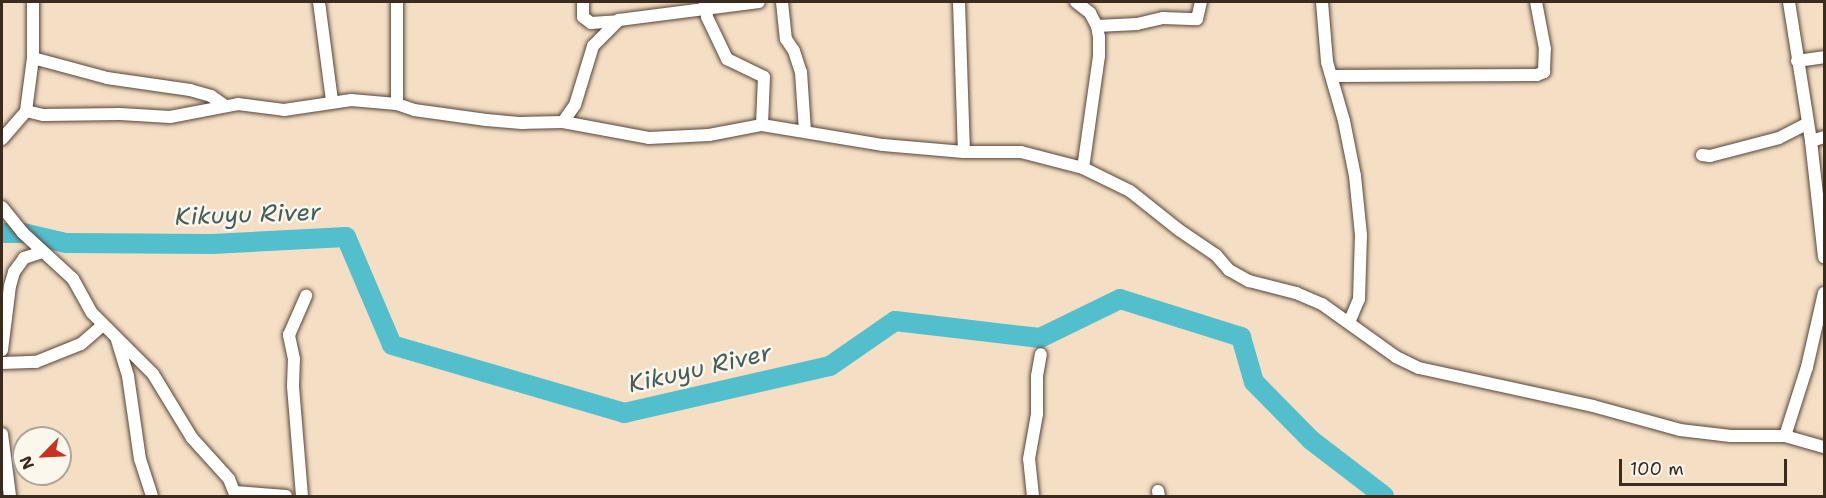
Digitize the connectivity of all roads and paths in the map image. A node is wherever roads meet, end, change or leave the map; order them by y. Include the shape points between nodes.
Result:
1 (35, 2) edge
2 (319, 2) edge
3 (397, 2) edge
4 (583, 2) edge
5 (759, 2) edge
6 (782, 2) edge
7 (959, 2) edge
8 (1076, 2) edge
9 (1202, 2) edge
10 (1322, 2) edge
11 (1536, 2) edge
12 (1790, 2) edge
13 (706, 5) edge
14 (620, 20) junction
15 (1097, 26) junction
16 (1824, 57) edge
17 (33, 58) junction
18 (1797, 61) junction
19 (1332, 76) junction
20 (332, 101) junction
21 (398, 104) junction
22 (225, 105) junction
23 (26, 111) junction
24 (563, 122) junction
25 (1807, 124) junction
26 (762, 125) junction
27 (805, 130) junction
28 (1824, 137) edge
29 (2, 139) edge
30 (1811, 141) junction
31 (964, 152) junction
32 (1702, 155) dead end
33 (1083, 168) junction
34 (2, 207) edge
35 (42, 252) junction
36 (1824, 257) edge
37 (1824, 293) edge
38 (306, 296) dead end
39 (1349, 321) junction
40 (103, 325) junction
41 (117, 339) junction
42 (2, 350) edge
43 (1041, 354) dead end
44 (2, 363) edge
45 (2, 434) edge
46 (1785, 436) junction
47 (1824, 447) edge
48 (235, 494) edge
49 (10, 496) edge
50 (153, 496) edge
51 (286, 496) edge
52 (302, 496) edge
53 (1033, 496) edge

1 - 17 street
2 - 20 street
3 - 21 street
4 - 14 street via 583,17 591,23
5 - 13 street
6 - 27 street via 786,39 801,72
7 - 31 street
8 - 15 street via 1090,13
9 - 15 street via 1197,19 1163,18
10 - 19 street via 1327,62
11 - 19 street via 1545,49 1544,72 1537,75
12 - 18 street
13 - 14 street
13 - 26 street via 707,17 727,59 764,77
14 - 24 street via 592,46 575,105
15 - 33 street via 1099,56
16 - 18 street
17 - 22 street via 107,78 190,90
17 - 23 street
18 - 25 street
19 - 39 street via 1355,176 1361,236 1359,299
20 - 21 street
20 - 22 street via 284,110
21 - 24 street via 414,110 486,120
22 - 23 street via 170,117 44,115
23 - 29 street
24 - 26 street via 650,138 709,135
25 - 30 street
25 - 32 street via 1779,138
26 - 27 street
27 - 31 street via 884,145
28 - 30 street
30 - 36 street
31 - 33 street via 1022,152
33 - 39 street via 1145,200 1216,255 1228,270 1259,284 1296,293
34 - 35 street
35 - 40 street via 73,279
35 - 42 street via 24,258 14,272
37 - 46 street via 1807,367
38 - 52 street via 289,335 294,359
39 - 46 street via 1361,334 1419,368 1593,405 1680,430 1731,436
40 - 41 street
40 - 44 street via 81,344 36,362
41 - 48 street via 153,375 192,438 222,470
41 - 50 street via 128,376 140,459
43 - 53 street via 1038,414 1029,459
45 - 49 street
46 - 47 street
48 - 51 street

